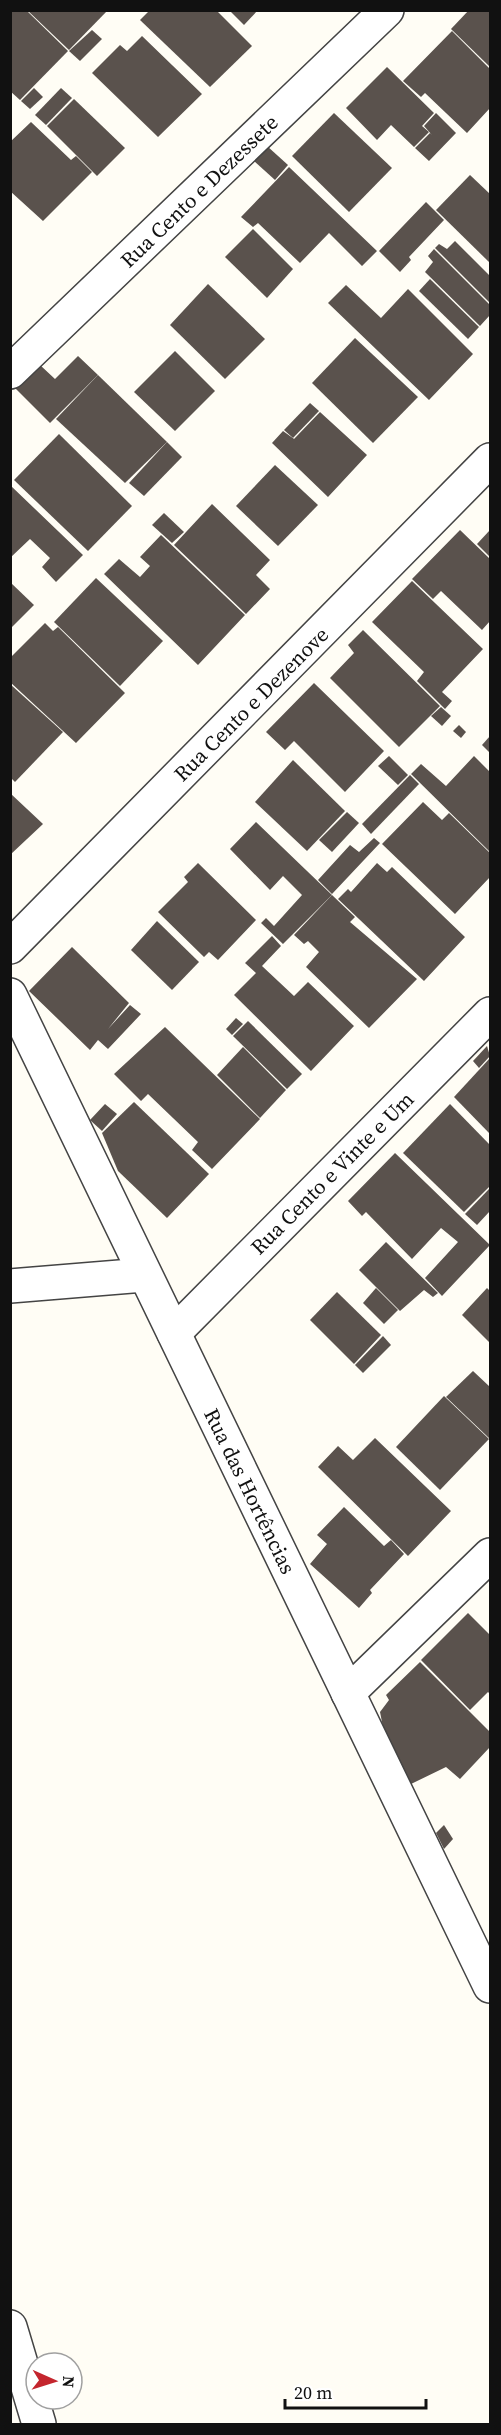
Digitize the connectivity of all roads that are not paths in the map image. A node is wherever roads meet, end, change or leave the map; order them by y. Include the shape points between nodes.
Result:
1 (387, 10) edge
2 (10, 372) edge
3 (490, 460) edge
4 (10, 947) edge
5 (10, 995) edge
6 (490, 1014) edge
7 (144, 1275) junction
8 (10, 1286) edge
9 (174, 1333) junction
10 (490, 1555) edge
11 (348, 1694) junction
12 (490, 1986) edge
13 (10, 2327) edge
14 (39, 2424) edge

1 - 2 street, Rua Cento e Dezessete
3 - 4 street, Rua Cento e Dezenove
5 - 7 street, Rua das Hortências
6 - 9 street, Rua Cento e Vinte e Um
7 - 8 street
7 - 9 street, Rua das Hortências
9 - 11 street, Rua das Hortências
10 - 11 street
11 - 12 street, Rua das Hortências
13 - 14 street

